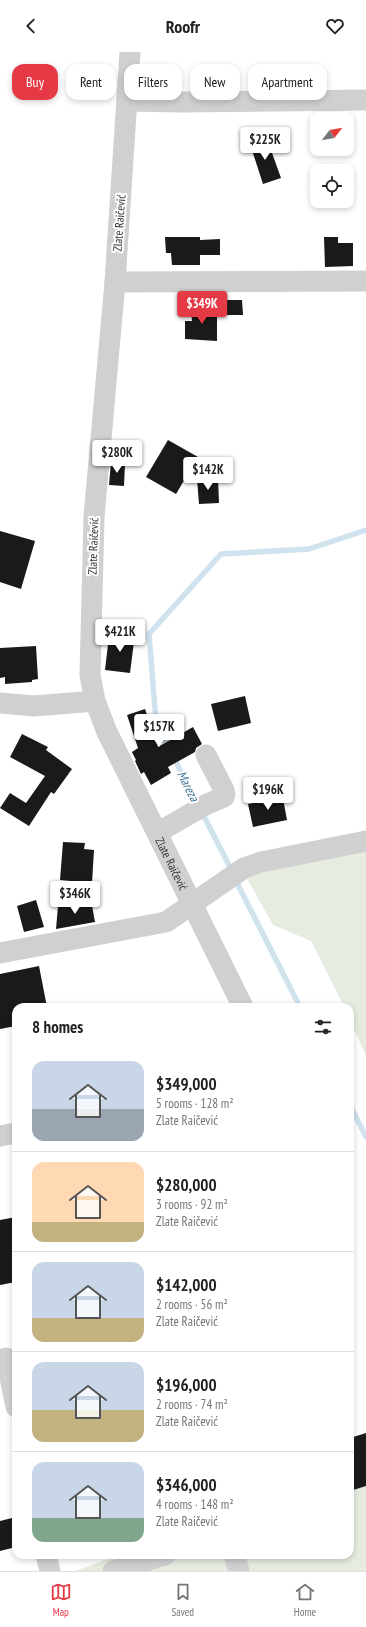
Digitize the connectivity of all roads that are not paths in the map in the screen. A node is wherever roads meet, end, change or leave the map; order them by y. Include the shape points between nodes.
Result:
1 (130, 52) edge
2 (366, 100) edge
3 (127, 101) junction
4 (366, 281) edge
5 (115, 282) junction
6 (95, 700) junction
7 (0, 703) edge
8 (206, 755) dead end
9 (157, 833) junction
10 (366, 841) edge
11 (192, 905) junction
12 (0, 953) edge
13 (241, 1003) edge
14 (12, 1134) edge
15 (0, 1136) edge
16 (6, 1358) dead end
17 (12, 1387) edge
18 (47, 1559) edge
19 (152, 1559) edge
20 (235, 1559) edge
21 (50, 1571) edge
22 (113, 1571) edge
23 (239, 1571) edge

1 - 3 street, Zlate Raičević
2 - 3 street
3 - 5 street, Zlate Raičević
4 - 5 street
5 - 6 street, Zlate Raičević via 94,516 90,675
6 - 7 street via 34,706
6 - 9 street, Zlate Raičević via 107,732
8 - 9 street via 225,794 224,797
9 - 11 street, Zlate Raičević
10 - 11 street via 261,862 244,868
11 - 12 street via 166,922
11 - 13 street, Zlate Raičević
14 - 15 street
16 - 17 street
18 - 21 street
19 - 22 street
20 - 23 street

